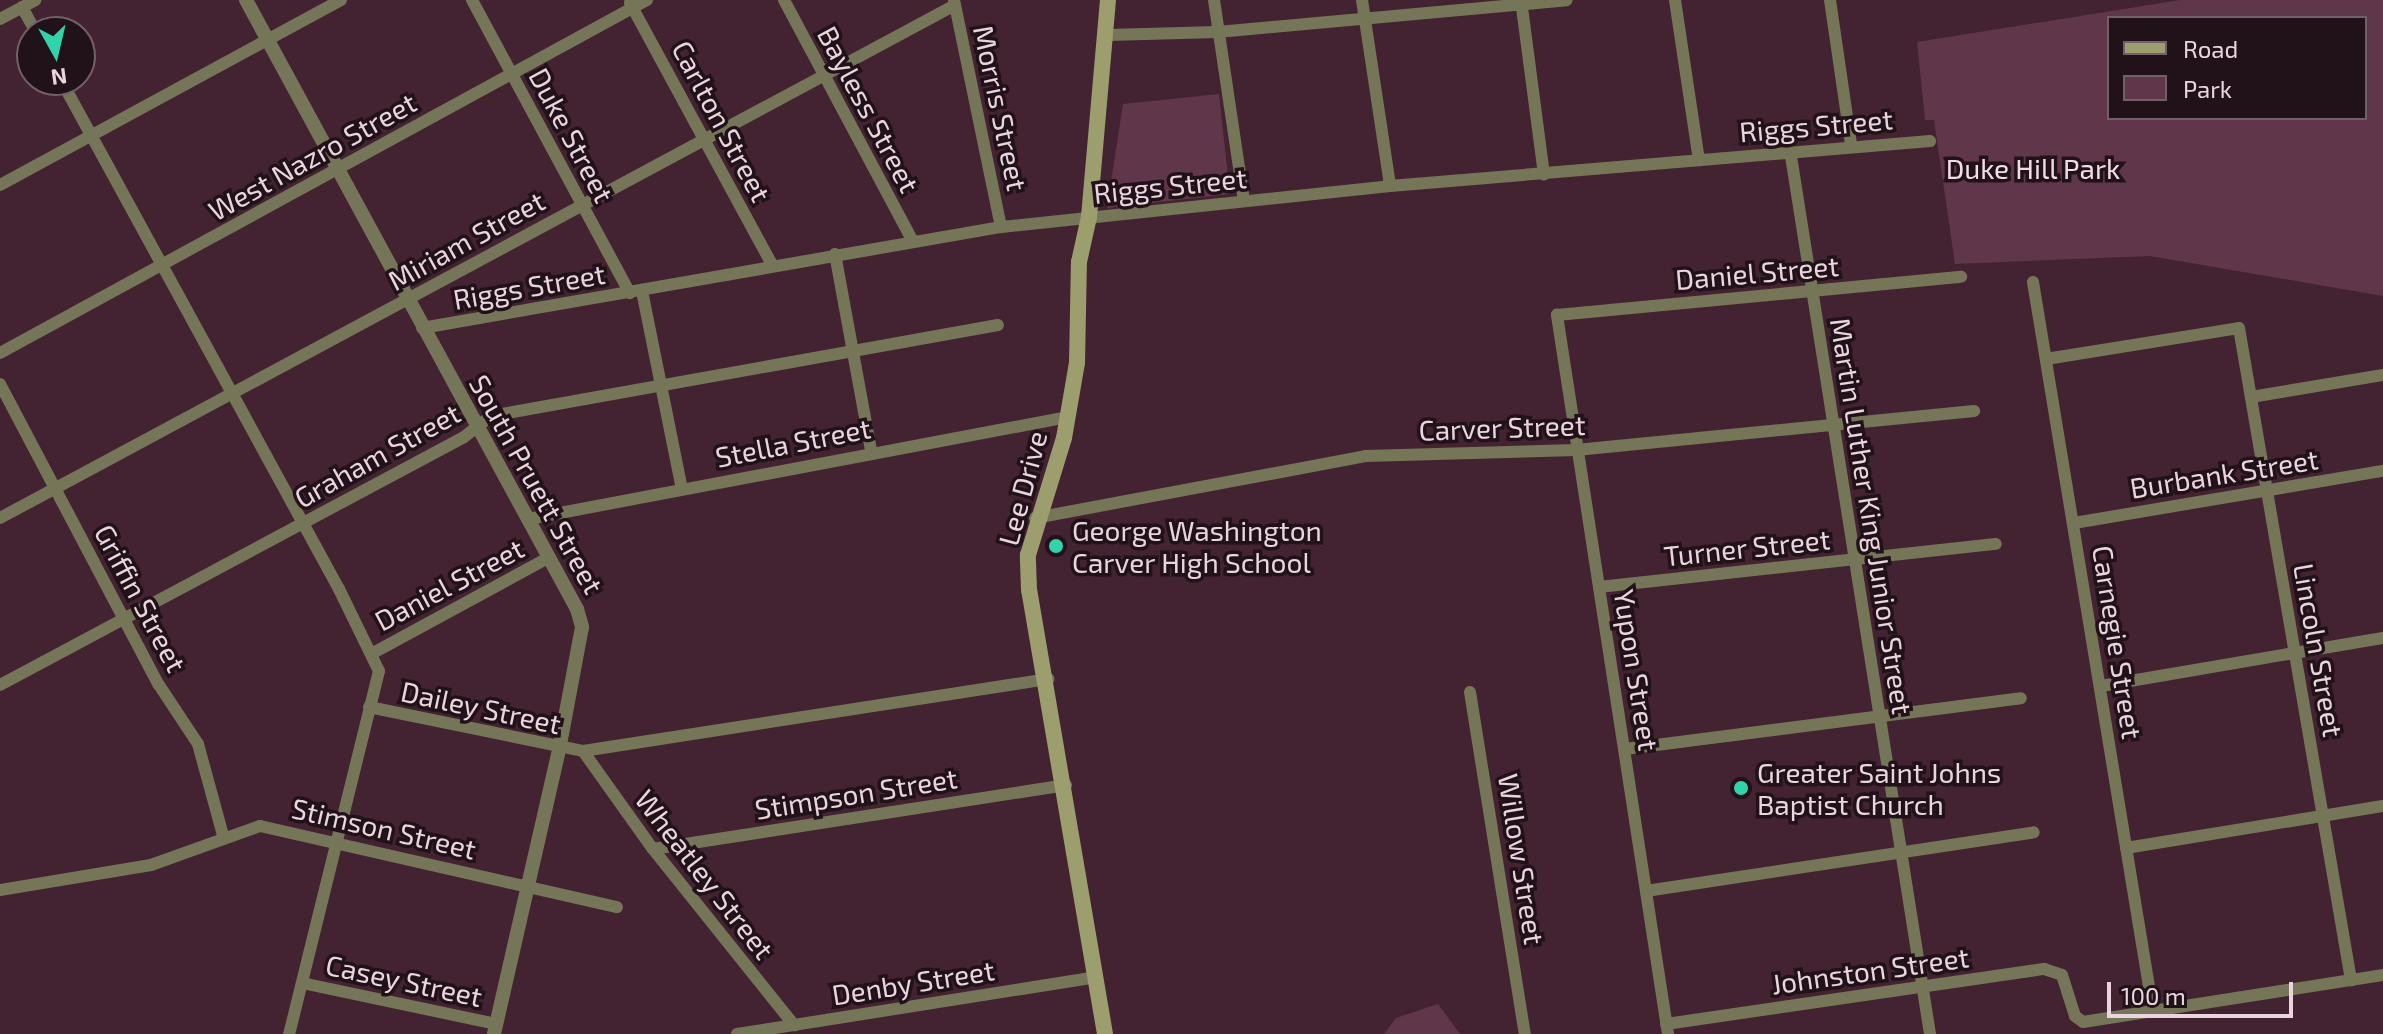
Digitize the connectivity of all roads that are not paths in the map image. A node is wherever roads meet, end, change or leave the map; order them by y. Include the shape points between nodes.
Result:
1 (35, 0) edge
2 (246, 0) edge
3 (341, 0) edge
4 (472, 0) edge
5 (647, 0) edge
6 (784, 0) edge
7 (1108, 0) edge
8 (1214, 0) edge
9 (1362, 0) edge
10 (1567, 0) edge
11 (1675, 0) edge
12 (1830, 0) edge
13 (1521, 1) edge
14 (954, 2) edge
15 (631, 4) edge
16 (22, 7) junction
17 (27, 16) edge
18 (0, 19) edge
19 (1365, 19) junction
20 (1218, 32) junction
21 (1108, 35) junction
22 (267, 40) junction
23 (512, 74) junction
24 (824, 75) junction
25 (70, 96) edge
26 (91, 136) junction
27 (704, 139) junction
28 (1930, 141) dead end
29 (1851, 144) junction
30 (1790, 150) junction
31 (1699, 160) junction
32 (338, 171) junction
33 (1544, 174) junction
34 (0, 185) edge
35 (1390, 186) junction
36 (1244, 201) junction
37 (582, 204) junction
38 (1089, 217) junction
39 (1001, 227) junction
40 (912, 240) junction
41 (835, 254) junction
42 (162, 265) junction
43 (772, 265) junction
44 (1961, 277) dead end
45 (2033, 282) dead end
46 (1811, 290) junction
47 (636, 292) junction
48 (407, 300) junction
49 (1557, 315) joint
50 (998, 325) dead end
51 (422, 328) junction
52 (855, 349) junction
53 (0, 353) edge
54 (2046, 359) junction
55 (2383, 375) edge
56 (0, 384) edge
57 (661, 388) junction
58 (231, 394) junction
59 (2251, 397) junction
60 (1974, 411) dead end
61 (1068, 417) junction
62 (1833, 423) junction
63 (477, 429) junction
64 (1576, 450) junction
65 (871, 451) junction
66 (2383, 471) edge
67 (58, 488) junction
68 (682, 489) junction
69 (2267, 489) junction
70 (0, 518) edge
71 (1035, 518) junction
72 (528, 519) junction
73 (303, 523) junction
74 (2074, 523) junction
75 (1996, 544) dead end
76 (548, 558) junction
77 (1855, 559) junction
78 (1599, 587) junction
79 (125, 621) junction
80 (2383, 638) edge
81 (373, 653) junction
82 (2295, 653) junction
83 (1048, 679) junction
84 (0, 685) edge
85 (2101, 686) junction
86 (1470, 692) dead end
87 (2021, 698) dead end
88 (369, 707) junction
89 (1881, 718) junction
90 (1625, 749) junction
91 (559, 750) junction
92 (583, 751) junction
93 (1066, 785) junction
94 (2383, 806) edge
95 (2323, 816) junction
96 (2034, 832) dead end
97 (224, 839) junction
98 (333, 841) junction
99 (2126, 848) junction
100 (653, 849) junction
101 (1902, 852) junction
102 (526, 885) junction
103 (0, 890) edge
104 (1646, 891) junction
105 (617, 907) dead end
106 (2383, 975) edge
107 (1096, 977) junction
108 (2351, 980) junction
109 (302, 983) junction
110 (1922, 986) junction
111 (2153, 1011) junction
112 (794, 1025) junction
113 (495, 1029) edge
114 (1667, 1029) edge
115 (289, 1034) edge
116 (737, 1034) edge
117 (1105, 1034) edge
118 (1525, 1034) edge
119 (1930, 1034) edge

1 - 16 street
2 - 22 street, South Pruett Street
3 - 22 street
4 - 23 street, Duke Street
5 - 15 street, West Nazro Street
6 - 24 street, Bayless Street
7 - 21 main road, Lee Drive
8 - 20 street
9 - 19 street
10 - 13 street
11 - 31 street
12 - 29 street
13 - 19 street
13 - 33 street
14 - 24 street, Miriam Street
14 - 39 street, Morris Street
15 - 23 street, West Nazro Street
15 - 27 street, Carlton Street
16 - 17 street
16 - 18 street
19 - 20 street
19 - 35 street
20 - 21 street
20 - 36 street
21 - 38 main road, Lee Drive
22 - 26 street
22 - 32 street, South Pruett Street
23 - 32 street, West Nazro Street
23 - 37 street, Duke Street
24 - 27 street, Miriam Street
24 - 40 street, Bayless Street
25 - 26 street, Dailey Street
26 - 34 street
26 - 42 street, Dailey Street
27 - 37 street, Miriam Street
27 - 43 street, Carlton Street
28 - 29 street, Riggs Street
29 - 30 street, Riggs Street
30 - 31 street, Riggs Street
30 - 46 street, Martin Luther King Junior Street
31 - 33 street, Riggs Street
32 - 42 street, West Nazro Street
32 - 48 street, South Pruett Street
33 - 35 street, Riggs Street
35 - 36 street, Riggs Street
36 - 38 street, Riggs Street
37 - 47 street, Duke Street
37 - 48 street, Miriam Street
38 - 39 street, Riggs Street
38 - 61 main road, Lee Drive via 1079,262 1077,363
39 - 40 street, Riggs Street
40 - 41 street, Riggs Street
41 - 43 street, Riggs Street
41 - 52 street
42 - 53 street, West Nazro Street
42 - 58 street, Dailey Street
43 - 47 street, Riggs Street
44 - 46 street, Daniel Street
45 - 54 street, Carnegie Street
46 - 49 street, Daniel Street
46 - 62 street, Martin Luther King Junior Street
47 - 51 street, Riggs Street
47 - 57 street, Duke Street
48 - 51 street, South Pruett Street
48 - 58 street, Miriam Street
49 - 64 street, Yupon Street
50 - 52 street, Graham Street
51 - 63 street, South Pruett Street
52 - 57 street, Graham Street
52 - 65 street
54 - 59 street, Lincoln Street via 2239,328
54 - 74 street, Carnegie Street
55 - 59 street
56 - 67 street, Griffin Street
57 - 63 street, Graham Street via 491,416
57 - 68 street, Duke Street
58 - 67 street, Miriam Street
58 - 73 street, Dailey Street
59 - 69 street, Lincoln Street
60 - 62 street, Carver Street
61 - 65 street, Stella Street
61 - 71 main road, Lee Drive
62 - 64 street, Carver Street
62 - 77 street, Martin Luther King Junior Street
63 - 72 street, South Pruett Street
63 - 73 street, Graham Street
64 - 71 street, Carver Street via 1365,456
64 - 78 street, Yupon Street
65 - 68 street, Stella Street
66 - 69 street, Burbank Street
67 - 70 street, Miriam Street
67 - 79 street, Griffin Street
68 - 72 street, Stella Street
69 - 74 street, Burbank Street
69 - 82 street, Lincoln Street
71 - 83 main road, Lee Drive via 1029,590
72 - 76 street, South Pruett Street
73 - 79 street, Graham Street
73 - 81 street, Dailey Street
74 - 85 street, Carnegie Street
75 - 77 street, Turner Street
76 - 81 street, Daniel Street
76 - 91 street, South Pruett Street via 582,627
77 - 78 street, Turner Street
77 - 89 street, Martin Luther King Junior Street
78 - 90 street, Yupon Street
79 - 84 street, Graham Street
79 - 97 street, Griffin Street via 198,744
80 - 82 street
81 - 88 street, Dailey Street via 379,671
82 - 85 street
82 - 95 street, Lincoln Street
83 - 92 street, Dailey Street
83 - 93 main road, Lee Drive
85 - 99 street, Carnegie Street
86 - 118 street, Willow Street
87 - 89 street
88 - 91 street, Dailey Street
88 - 98 street
89 - 90 street
89 - 101 street, Martin Luther King Junior Street
90 - 104 street, Yupon Street
91 - 92 street, Dailey Street
91 - 102 street, South Pruett Street
92 - 100 street, Wheatley Street
93 - 100 street, Stimpson Street
93 - 107 main road, Lee Drive
94 - 95 street
95 - 99 street
95 - 108 street, Lincoln Street
96 - 101 street
97 - 98 street, Stimson Street via 260,826
97 - 103 street, Stimson Street via 137,869
98 - 102 street, Stimson Street
98 - 109 street
99 - 111 street, Carnegie Street
100 - 112 street, Wheatley Street
101 - 104 street
101 - 110 street, Martin Luther King Junior Street
102 - 105 street, Stimson Street
102 - 113 street, South Pruett Street
104 - 114 street, Yupon Street
106 - 108 street
107 - 112 street, Denby Street
107 - 117 main road, Lee Drive
108 - 111 street
109 - 113 street, Casey Street
109 - 115 street
110 - 111 street, Johnston Street via 2052,969 2062,975 2079,1021
110 - 114 street, Johnston Street
110 - 119 street, Martin Luther King Junior Street
112 - 116 street, Denby Street

